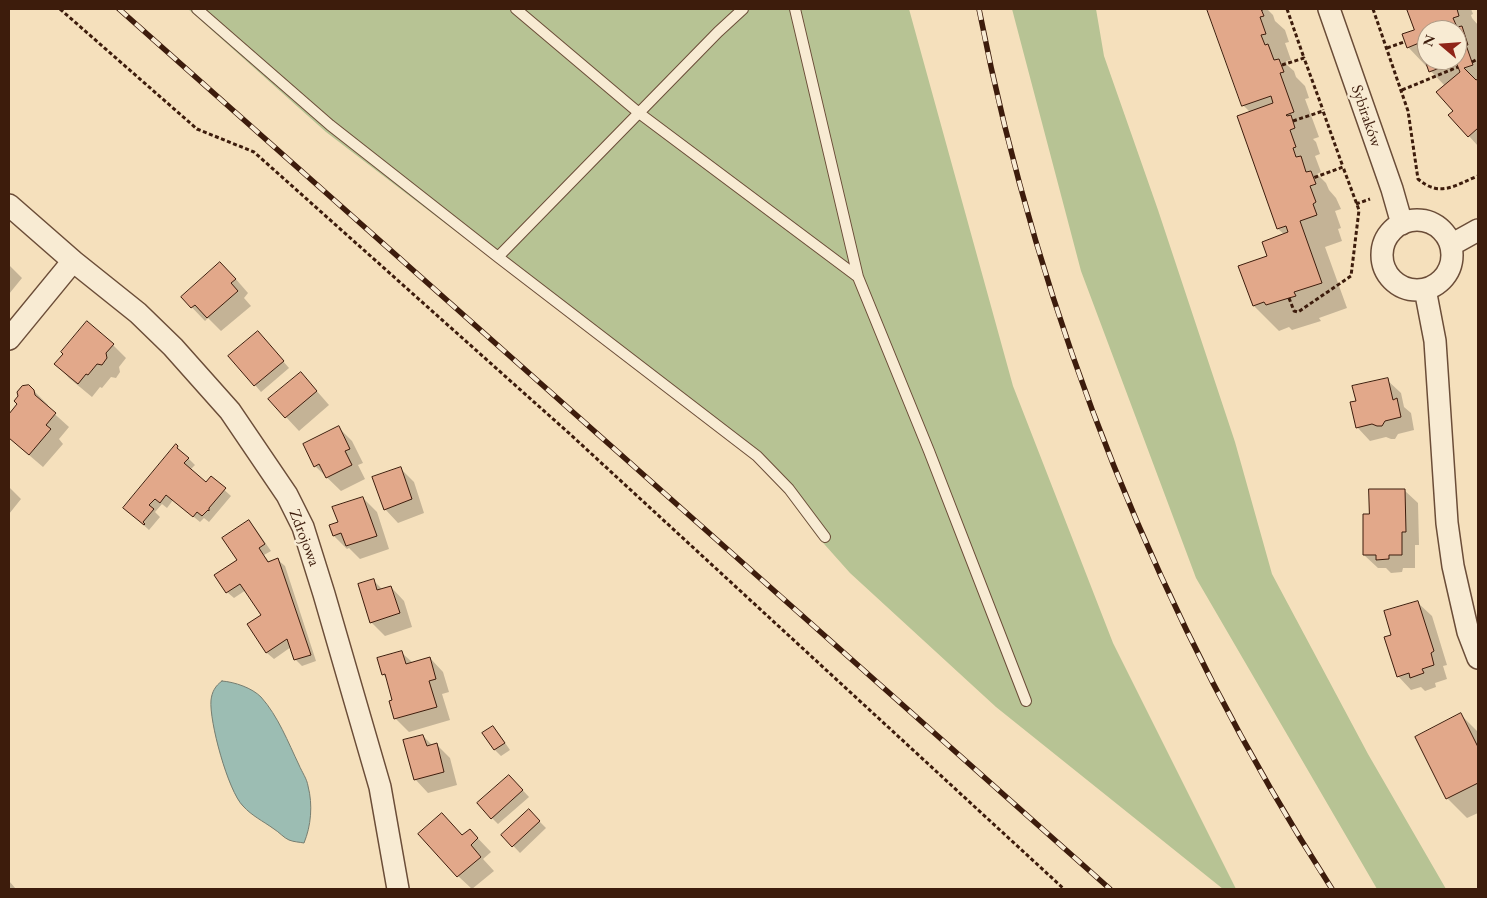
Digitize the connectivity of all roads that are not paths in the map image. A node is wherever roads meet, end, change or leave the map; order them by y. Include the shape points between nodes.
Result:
1 (197, 9) edge
2 (516, 9) edge
3 (743, 9) edge
4 (795, 9) edge
5 (1329, 9) edge
6 (640, 113) junction
7 (9, 205) edge
8 (1402, 224) junction
9 (1478, 230) edge
10 (1451, 245) junction
11 (498, 257) junction
12 (74, 261) junction
13 (858, 277) junction
14 (1425, 289) junction
15 (9, 339) edge
16 (826, 536) dead end
17 (1478, 658) edge
18 (1026, 702) dead end
19 (398, 889) edge

1 - 11 lane via 330,126
2 - 6 lane
3 - 6 lane
4 - 13 lane
5 - 8 street, Sybiraków
6 - 11 lane
6 - 13 lane
7 - 12 street, Zdrojowa
8 - 10 street via 1416,220 1431,223 1443,232
8 - 14 street via 1390,233 1383,246 1382,260 1387,274 1397,284 1410,290
9 - 10 street
10 - 14 street via 1452,259 1447,273 1438,284
11 - 16 lane via 757,456 789,489
12 - 15 street
12 - 19 street, Zdrojowa via 138,313 173,347 230,411 287,495 316,569 380,787
13 - 18 lane
14 - 17 street via 1435,341 1447,523 1453,566 1468,632

